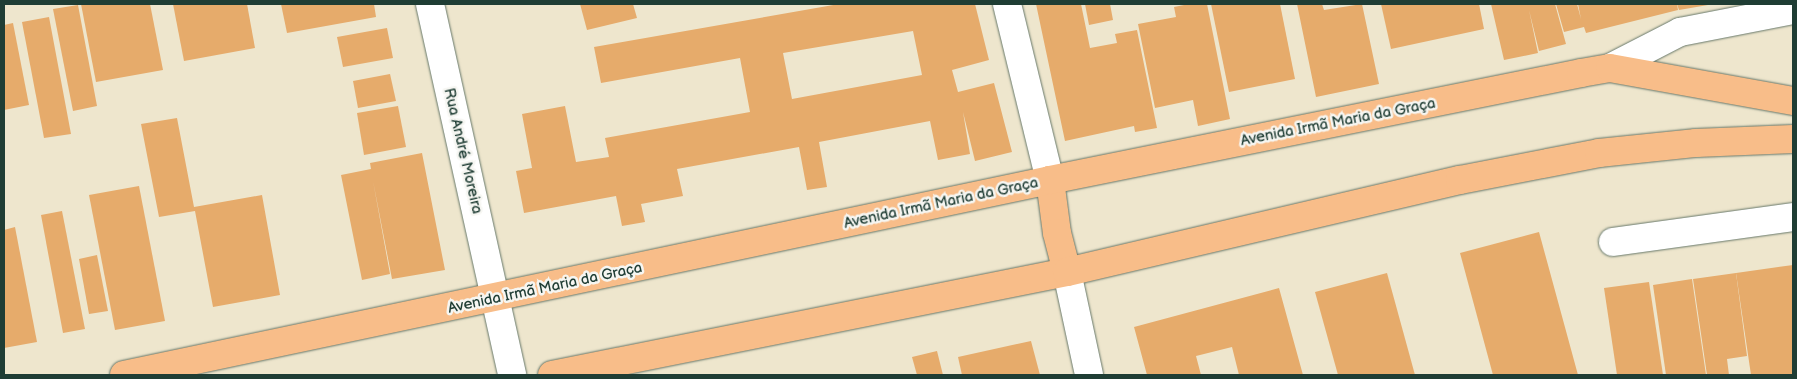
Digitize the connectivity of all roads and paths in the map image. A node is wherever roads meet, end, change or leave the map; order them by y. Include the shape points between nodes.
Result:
1 (430, 4) edge
2 (1007, 4) edge
3 (1793, 10) edge
4 (1610, 68) junction
5 (1793, 101) edge
6 (1793, 140) edge
7 (1050, 180) junction
8 (1793, 217) edge
9 (1613, 242) dead end
10 (1067, 272) junction
11 (496, 299) junction
12 (124, 375) edge
13 (512, 375) edge
14 (552, 375) edge
15 (1089, 375) edge

1 - 11 street, Rua André Moreira
2 - 7 street
3 - 4 street via 1680,32
4 - 5 main road, Avenida Irmã Maria da Graça
4 - 7 main road, Avenida Irmã Maria da Graça
6 - 10 main road via 1696,143 1599,153 1460,180
7 - 10 main road
7 - 11 main road, Avenida Irmã Maria da Graça
8 - 9 street
10 - 14 main road
10 - 15 street
11 - 12 main road, Avenida Irmã Maria da Graça
11 - 13 street, Rua André Moreira

